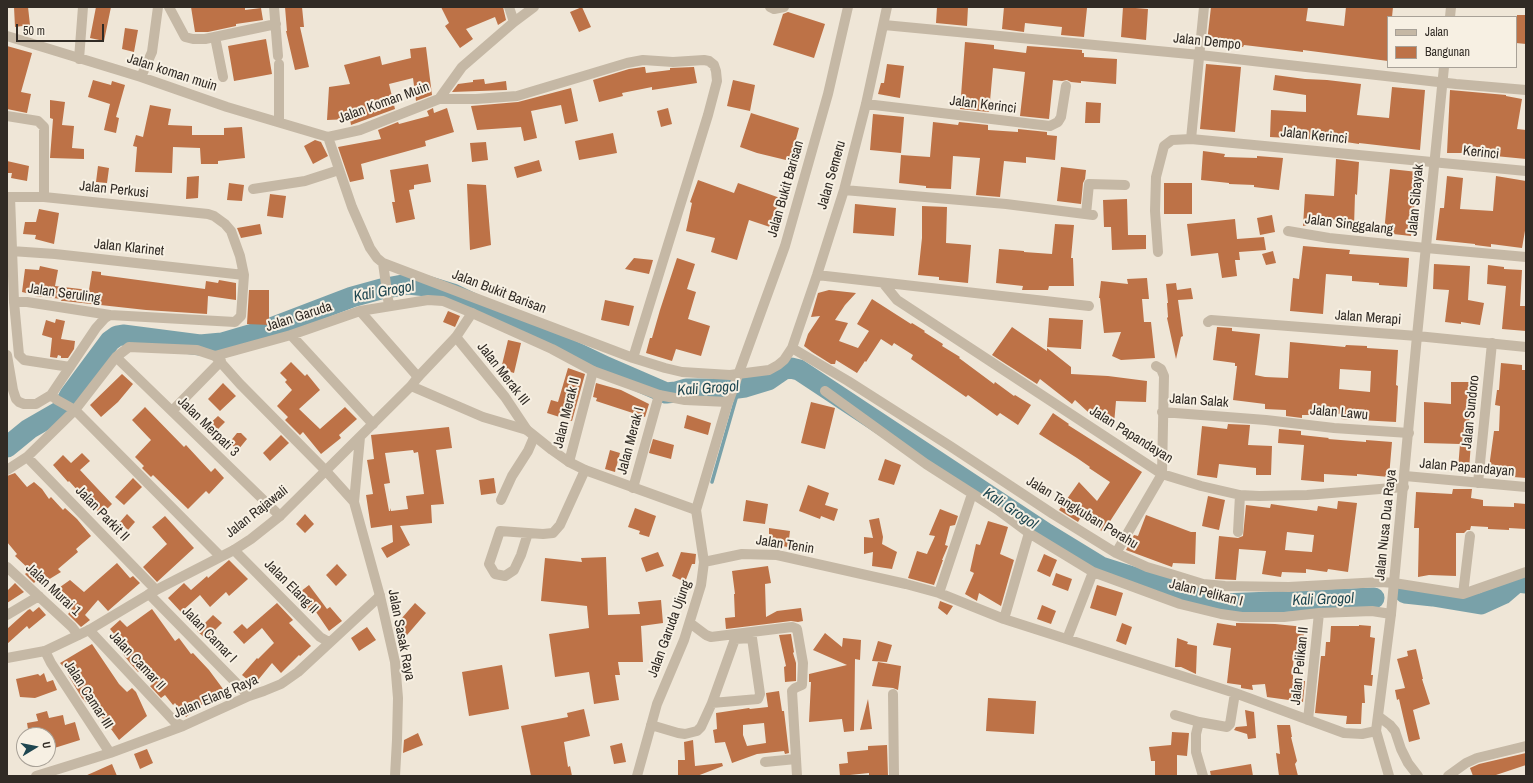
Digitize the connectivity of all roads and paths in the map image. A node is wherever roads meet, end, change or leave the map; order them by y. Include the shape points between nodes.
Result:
1 (83, 7) edge
2 (158, 7) edge
3 (169, 7) edge
4 (274, 7) edge
5 (509, 7) edge
6 (534, 7) edge
7 (770, 7) edge
8 (784, 7) edge
9 (848, 7) edge
10 (887, 7) edge
11 (1204, 7) edge
12 (514, 22) junction
13 (276, 24) junction
14 (884, 25) junction
15 (7, 36) edge
16 (215, 37) junction
17 (1200, 55) junction
18 (79, 58) junction
19 (1444, 68) edge
20 (223, 77) dead end
21 (142, 78) junction
22 (1442, 82) junction
23 (1066, 86) dead end
24 (1526, 90) edge
25 (439, 99) junction
26 (866, 104) junction
27 (7, 116) edge
28 (280, 122) junction
29 (328, 137) junction
30 (1191, 139) junction
31 (1434, 162) junction
32 (339, 170) junction
33 (1526, 171) edge
34 (1125, 185) dead end
35 (253, 189) dead end
36 (844, 190) junction
37 (8, 197) edge
38 (44, 197) junction
39 (1288, 231) dead end
40 (1426, 248) junction
41 (11, 250) junction
42 (1158, 252) dead end
43 (1526, 257) edge
44 (383, 263) junction
45 (244, 275) junction
46 (817, 275) junction
47 (884, 284) junction
48 (14, 302) junction
49 (389, 306) junction
50 (1089, 306) dead end
51 (360, 312) junction
52 (472, 314) junction
53 (110, 315) junction
54 (1208, 322) dead end
55 (291, 335) junction
56 (1417, 336) junction
57 (456, 337) junction
58 (1492, 343) junction
59 (1526, 347) edge
60 (792, 348) junction
61 (7, 355) edge
62 (116, 357) junction
63 (218, 358) junction
64 (633, 358) junction
65 (1156, 366) dead end
66 (70, 367) junction
67 (593, 371) junction
68 (418, 377) junction
69 (737, 378) junction
70 (411, 386) junction
71 (825, 391) dead end
72 (54, 398) junction
73 (657, 398) junction
74 (729, 401) junction
75 (72, 409) junction
76 (172, 411) junction
77 (1162, 412) junction
78 (1266, 420) joint
79 (374, 424) junction
80 (527, 430) junction
81 (1409, 433) junction
82 (360, 437) junction
83 (534, 437) junction
84 (27, 457) junction
85 (569, 462) junction
86 (7, 470) edge
87 (585, 470) junction
88 (326, 471) junction
89 (1162, 474) junction
90 (1404, 482) junction
91 (1478, 483) junction
92 (1526, 487) edge
93 (633, 488) junction
94 (972, 494) junction
95 (1240, 495) junction
96 (501, 500) dead end
97 (354, 502) junction
98 (696, 510) junction
99 (280, 516) junction
100 (1238, 532) dead end
101 (528, 533) junction
102 (1030, 533) junction
103 (1470, 536) dead end
104 (234, 550) junction
105 (1116, 553) junction
106 (220, 556) junction
107 (704, 562) junction
108 (7, 567) edge
109 (1093, 572) junction
110 (1526, 572) edge
111 (1394, 583) junction
112 (152, 592) junction
113 (939, 593) junction
114 (1463, 594) junction
115 (39, 596) junction
116 (380, 596) junction
117 (1319, 613) junction
118 (1391, 614) junction
119 (7, 615) edge
120 (1004, 618) junction
121 (690, 623) junction
122 (89, 630) junction
123 (78, 635) junction
124 (1068, 639) junction
125 (329, 642) junction
126 (45, 651) junction
127 (7, 658) edge
128 (1235, 693) junction
129 (893, 694) dead end
130 (249, 696) junction
131 (712, 703) junction
132 (1175, 715) dead end
133 (1378, 716) junction
134 (1308, 720) junction
135 (1199, 722) junction
136 (651, 725) junction
137 (183, 726) junction
138 (1376, 731) junction
139 (1526, 746) edge
140 (110, 753) junction
141 (796, 759) junction
142 (765, 762) dead end
143 (36, 776) edge
144 (395, 776) edge
145 (637, 776) edge
146 (798, 776) edge
147 (894, 776) edge
148 (1203, 776) edge
149 (1389, 776) edge
150 (1418, 776) edge
151 (1448, 776) edge

1 - 18 street
2 - 21 street via 152,52
3 - 16 street via 185,37
4 - 13 street
5 - 12 street
6 - 12 street, Jalan Koman Muin
7 - 8 street
9 - 69 street, Jalan Bukit Barisan via 828,94 785,246
10 - 14 street, Jalan Semeru
11 - 17 street
12 - 25 street, Jalan Koman Muin via 462,67
13 - 16 street
13 - 28 street
14 - 17 street, Jalan Dempo
14 - 26 street, Jalan Semeru
15 - 18 street, Jalan koman muin
16 - 20 street
17 - 22 street, Jalan Dempo
17 - 30 street
18 - 21 street, Jalan koman muin
19 - 22 street, Jalan Sibayak
21 - 28 street, Jalan koman muin
22 - 24 street, Jalan Dempo
22 - 31 street, Jalan Sibayak
23 - 26 street, Jalan Kerinci via 1061,117 1050,126
25 - 29 street, Jalan Koman Muin via 360,130
25 - 64 street via 517,96 643,60 704,60 714,65 717,81 710,108
26 - 36 street, Jalan Semeru
27 - 38 street via 38,120 44,127
28 - 29 street, Jalan koman muin
29 - 32 street, Jalan Bukit Barisan
30 - 31 street, Jalan Kerinci
30 - 42 street, Jalan Kerinci via 1172,140 1164,146 1161,155 1156,177
31 - 33 street, Kerinci
31 - 40 street, Jalan Sibayak
32 - 35 street via 305,182
32 - 44 street, Jalan Bukit Barisan via 370,248
34 - 36 street via 1089,184 1089,214
36 - 46 street, Jalan Semeru
37 - 38 street, Jalan Perkusi
37 - 41 street, Jalan Perkusi
38 - 45 street, Jalan Perkusi via 214,216 231,231
39 - 40 street, Jalan Singgalang
40 - 43 street, Jalan Singgalang
40 - 56 street, Jalan Sibayak
41 - 45 street, Jalan Klarinet
41 - 48 street, Jalan Perkusi
44 - 49 street
44 - 64 street, Jalan Bukit Barisan
45 - 53 street, Jalan Seruling via 241,312 235,322
46 - 47 street
46 - 60 street, Jalan Semeru
47 - 50 street
47 - 89 street, Jalan Papandayan via 897,300
48 - 53 street, Jalan Seruling
48 - 66 street, Jalan Perkusi via 18,351 21,358
49 - 51 street, Jalan Garuda
49 - 52 street, Jalan Garuda via 435,300 452,304
51 - 55 street, Jalan Garuda
51 - 68 street
52 - 57 street, Jalan Rajawali
52 - 67 street, Jalan Garuda via 552,348
53 - 66 street via 96,328
54 - 56 street, Jalan Merapi via 1211,320
55 - 63 street, Jalan Garuda
55 - 79 street
56 - 58 street, Jalan Merapi
56 - 81 street, Jalan Nusa Dua Raya
57 - 68 street, Jalan Rajawali
57 - 80 street, Jalan Merak III via 505,396
58 - 59 street, Jalan Merapi
58 - 91 street, Jalan Sundoro
60 - 69 street, Jalan Bukit Barisan via 784,360 773,368
60 - 105 street, Jalan Tangkuban Perahu via 848,381
61 - 72 street via 12,390 19,402 29,405
62 - 63 street via 123,350 132,347 197,350
62 - 75 street
62 - 76 street, Jalan Merpati 3
63 - 76 street
63 - 88 street, Jalan Sasak Raya via 240,384
64 - 69 street, Jalan Bukit Barisan via 682,372
65 - 77 street via 1162,369 1164,376
66 - 72 street
67 - 73 street, Jalan Garuda
67 - 85 street, Jalan Merak II
68 - 70 street, Jalan Rajawali
69 - 74 street, Jalan Garuda Ujung
70 - 79 street, Jalan Rajawali
70 - 80 street via 483,417
71 - 94 street, Jalan Pelikan I
72 - 75 street
73 - 74 street, Jalan Garuda
73 - 93 street, Jalan Merak I
74 - 98 street, Jalan Garuda Ujung
75 - 84 street
75 - 106 street
76 - 99 street, Jalan Merpati 3
77 - 78 street, Jalan Salak
77 - 89 street, Jalan Salak
78 - 81 street, Jalan Lawu
79 - 82 street, Jalan Rajawali
80 - 83 street, Jalan Merak III
81 - 90 street, Jalan Nusa Dua Raya
82 - 88 street, Jalan Rajawali
82 - 97 street, Jalan Sasak Raya
83 - 85 street, Jalan Merak III
83 - 96 street
84 - 86 street
84 - 112 street, Jalan Parkit II
85 - 87 street, Jalan Merak III
87 - 93 street, Jalan Merak III
87 - 101 street via 556,530 549,534
88 - 97 street, Jalan Sasak Raya
88 - 99 street, Jalan Rajawali
89 - 95 street, Jalan Papandayan
89 - 105 street
90 - 91 street, Jalan Papandayan
90 - 95 street, Jalan Papandayan via 1307,495
90 - 111 street, Jalan Nusa Dua Raya
91 - 92 street, Jalan Papandayan
93 - 98 street, Jalan Merak III
94 - 102 street, Jalan Pelikan I
94 - 113 street
95 - 100 street
97 - 116 street, Jalan Sasak Raya
98 - 107 street, Jalan Garuda Ujung
99 - 104 street, Jalan Rajawali
101 - 101 street via 500,532 490,564 495,574 505,576 514,570
102 - 109 street, Jalan Pelikan I
102 - 120 street
103 - 114 street
104 - 106 street, Jalan Rajawali
104 - 125 street, Jalan Elang II via 320,637
105 - 111 street, Jalan Tangkuban Perahu via 1147,567 1210,585 1289,588
106 - 112 street, Jalan Rajawali
107 - 113 street, Jalan Tenin via 742,554 777,555
107 - 121 street, Jalan Garuda Ujung via 701,585
108 - 115 street, Jalan Murai 1
109 - 117 street, Jalan Pelikan I via 1180,604 1221,614 1262,618
109 - 124 street
110 - 114 street
111 - 114 street, Jalan Tangkuban Perahu
111 - 118 street, Jalan Nusa Dua Raya
112 - 122 street, Jalan Rajawali
112 - 130 street, Jalan Camar I
113 - 120 street, Jalan Tenin
115 - 119 street
115 - 123 street, Jalan Murai 1
116 - 125 street, Jalan Elang Raya
116 - 144 street, Jalan Sasak Raya via 395,662 397,683 398,740
117 - 118 street, Jalan Pelikan I via 1372,611
117 - 134 street, Jalan Pelikan II
118 - 133 street, Jalan Nusa Dua Raya
120 - 124 street, Jalan Tenin
121 - 136 street, Jalan Garuda Ujung
121 - 141 street via 711,637 792,627 798,631 803,663 802,686 792,691
122 - 123 street, Jalan Rajawali
122 - 137 street, Jalan Camar II via 175,722
123 - 126 street, Jalan Rajawali
124 - 128 street, Jalan Tenin
125 - 130 street, Jalan Elang Raya via 298,672 281,684
126 - 127 street, Jalan Rajawali
126 - 140 street, Jalan Camar III via 50,663
128 - 134 street, Jalan Tenin
128 - 135 street via 1228,726
129 - 147 street
130 - 137 street, Jalan Elang Raya
131 - 131 street via 735,639 752,638 760,694 758,700
131 - 136 street via 700,727 692,733 678,733
132 - 135 street
133 - 138 street, Jalan Nusa Dua Raya
133 - 150 street via 1395,731 1408,763
134 - 138 street, Jalan Tenin via 1344,732 1362,734
135 - 148 street via 1196,752
136 - 145 street, Jalan Garuda Ujung
137 - 140 street, Jalan Elang Raya
138 - 149 street, Jalan Nusa Dua Raya
139 - 151 street via 1478,758
140 - 143 street, Jalan Elang Raya
141 - 142 street
141 - 146 street

